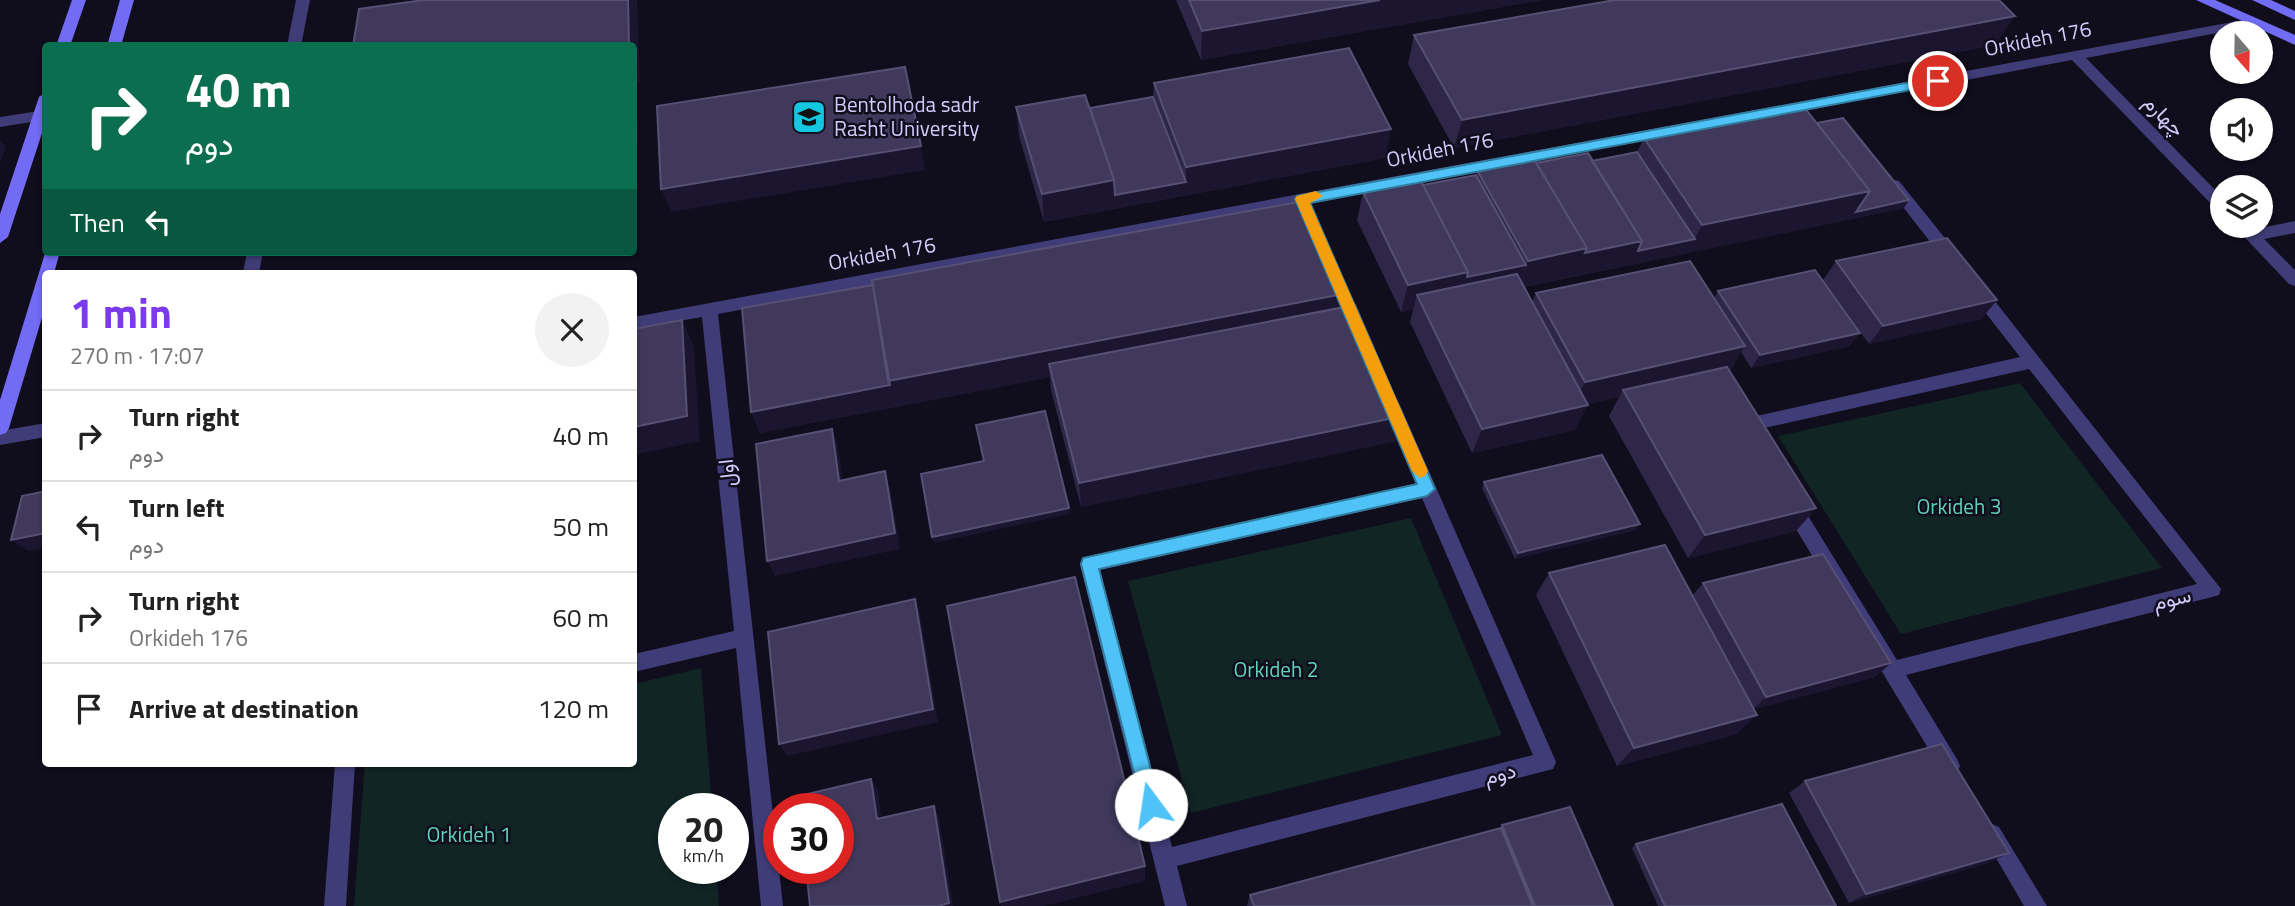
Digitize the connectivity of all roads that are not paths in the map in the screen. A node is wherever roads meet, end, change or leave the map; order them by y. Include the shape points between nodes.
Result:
1 (79, 0) edge
2 (127, 0) edge
3 (303, 0) edge
4 (2203, 0) edge
5 (2259, 0) edge
6 (2295, 16) edge
7 (2252, 21) edge
8 (2210, 30) edge
9 (2273, 30) edge
10 (2295, 40) edge
11 (65, 42) edge
12 (115, 42) edge
13 (295, 42) edge
14 (2075, 55) junction
15 (42, 108) edge
16 (39, 116) junction
17 (0, 122) edge
18 (1888, 177) edge
19 (2210, 194) edge
20 (2295, 227) edge
21 (2273, 229) edge
22 (0, 237) edge
23 (2253, 238) edge
24 (2295, 280) edge
25 (42, 287) edge
26 (709, 309) junction
27 (637, 322) edge
28 (2033, 361) junction
29 (1384, 388) edge
30 (0, 428) edge
31 (42, 431) edge
32 (0, 438) edge
33 (1427, 489) junction
34 (744, 636) junction
35 (637, 662) edge
36 (1892, 670) junction
37 (345, 767) edge
38 (1964, 788) edge
39 (1978, 811) edge
40 (1165, 859) junction
41 (335, 906) edge
42 (772, 906) edge
43 (1177, 906) edge
44 (2036, 906) edge

1 - 11 main road
2 - 12 main road
3 - 13 street
4 - 7 main road
5 - 6 main road
8 - 14 street, Orkideh 176
9 - 10 main road
14 - 19 street, چهارم
14 - 26 street, Orkideh 176 via 1833,107
15 - 16 main road
16 - 17 street
16 - 22 main road
18 - 28 street, سوم
20 - 21 street
23 - 24 street
25 - 30 main road
26 - 27 street, Orkideh 176
26 - 34 street, اول
28 - 36 street via 1743,426
28 - 36 street, سوم via 2212,589
29 - 33 street, دوم
31 - 32 street
33 - 40 street via 1089,564
33 - 40 street, دوم via 1546,762
34 - 35 street
34 - 42 street, اول
36 - 38 street
37 - 41 street
39 - 44 street
40 - 43 street

